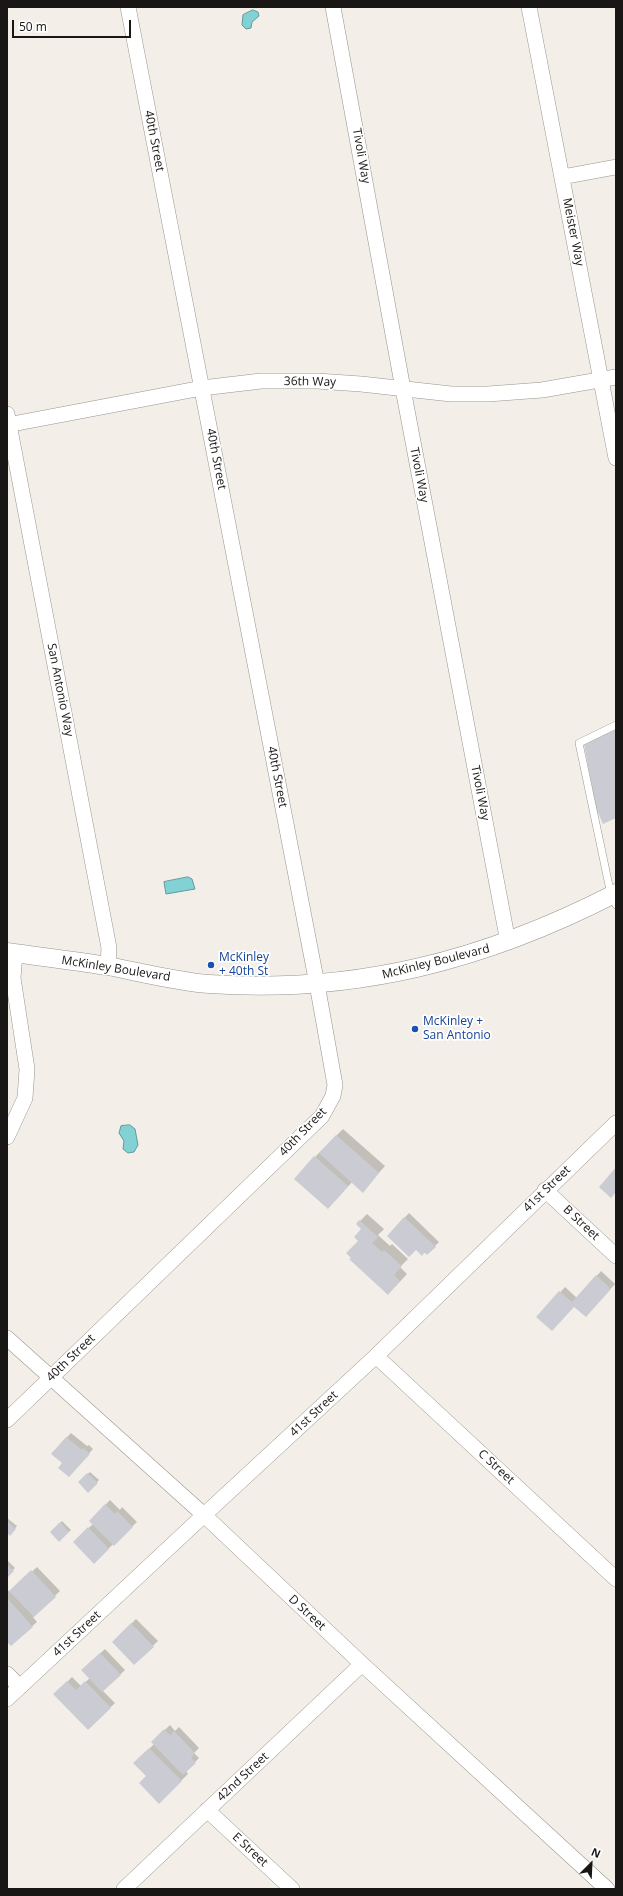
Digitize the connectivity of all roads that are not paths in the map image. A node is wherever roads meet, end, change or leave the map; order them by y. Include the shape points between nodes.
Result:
1 (128, 7) edge
2 (333, 7) edge
3 (529, 7) edge
4 (616, 167) edge
5 (562, 177) junction
6 (616, 378) edge
7 (601, 381) junction
8 (202, 388) junction
9 (403, 389) junction
10 (8, 421) edge
11 (616, 458) edge
12 (616, 725) edge
13 (614, 898) edge
14 (508, 942) junction
15 (11, 953) edge
16 (108, 966) junction
17 (317, 984) junction
18 (616, 1123) edge
19 (7, 1137) edge
20 (545, 1190) junction
21 (616, 1256) edge
22 (7, 1338) edge
23 (376, 1356) junction
24 (51, 1377) junction
25 (7, 1420) edge
26 (204, 1515) junction
27 (616, 1578) edge
28 (362, 1664) junction
29 (7, 1674) edge
30 (20, 1687) junction
31 (7, 1699) edge
32 (207, 1810) junction
33 (124, 1889) edge
34 (292, 1889) edge
35 (607, 1889) edge

1 - 8 street, 40th Street
2 - 9 street, Tivoli Way
3 - 5 street, Meister Way
4 - 5 street
5 - 7 street, Meister Way
6 - 7 street, 36th Way
7 - 9 street, 36th Way via 542,390 488,394 451,394
7 - 11 street, Meister Way
8 - 9 street, 36th Way via 261,382 317,381
8 - 10 street, 36th Way
8 - 17 street, 40th Street
9 - 14 street, Tivoli Way
10 - 16 street, San Antonio Way via 109,948
12 - 13 lane via 579,743
13 - 14 street, McKinley Boulevard
14 - 17 street, McKinley Boulevard via 415,970
15 - 16 street, McKinley Boulevard
15 - 19 street via 27,1069 25,1098
16 - 17 street, McKinley Boulevard via 207,984
17 - 24 street, 40th Street via 334,1074 333,1096 329,1107
18 - 20 street, 41st Street
20 - 21 street, B Street
20 - 23 street, 41st Street
22 - 24 street, D Street
23 - 26 street, 41st Street
23 - 27 street, C Street
24 - 25 street, 40th Street
24 - 26 street, D Street
26 - 28 street, D Street
26 - 30 street, 41st Street
28 - 32 street, 42nd Street
28 - 35 street, D Street
29 - 30 street
30 - 31 street, 41st Street
32 - 33 street, 42nd Street
32 - 34 street, E Street

